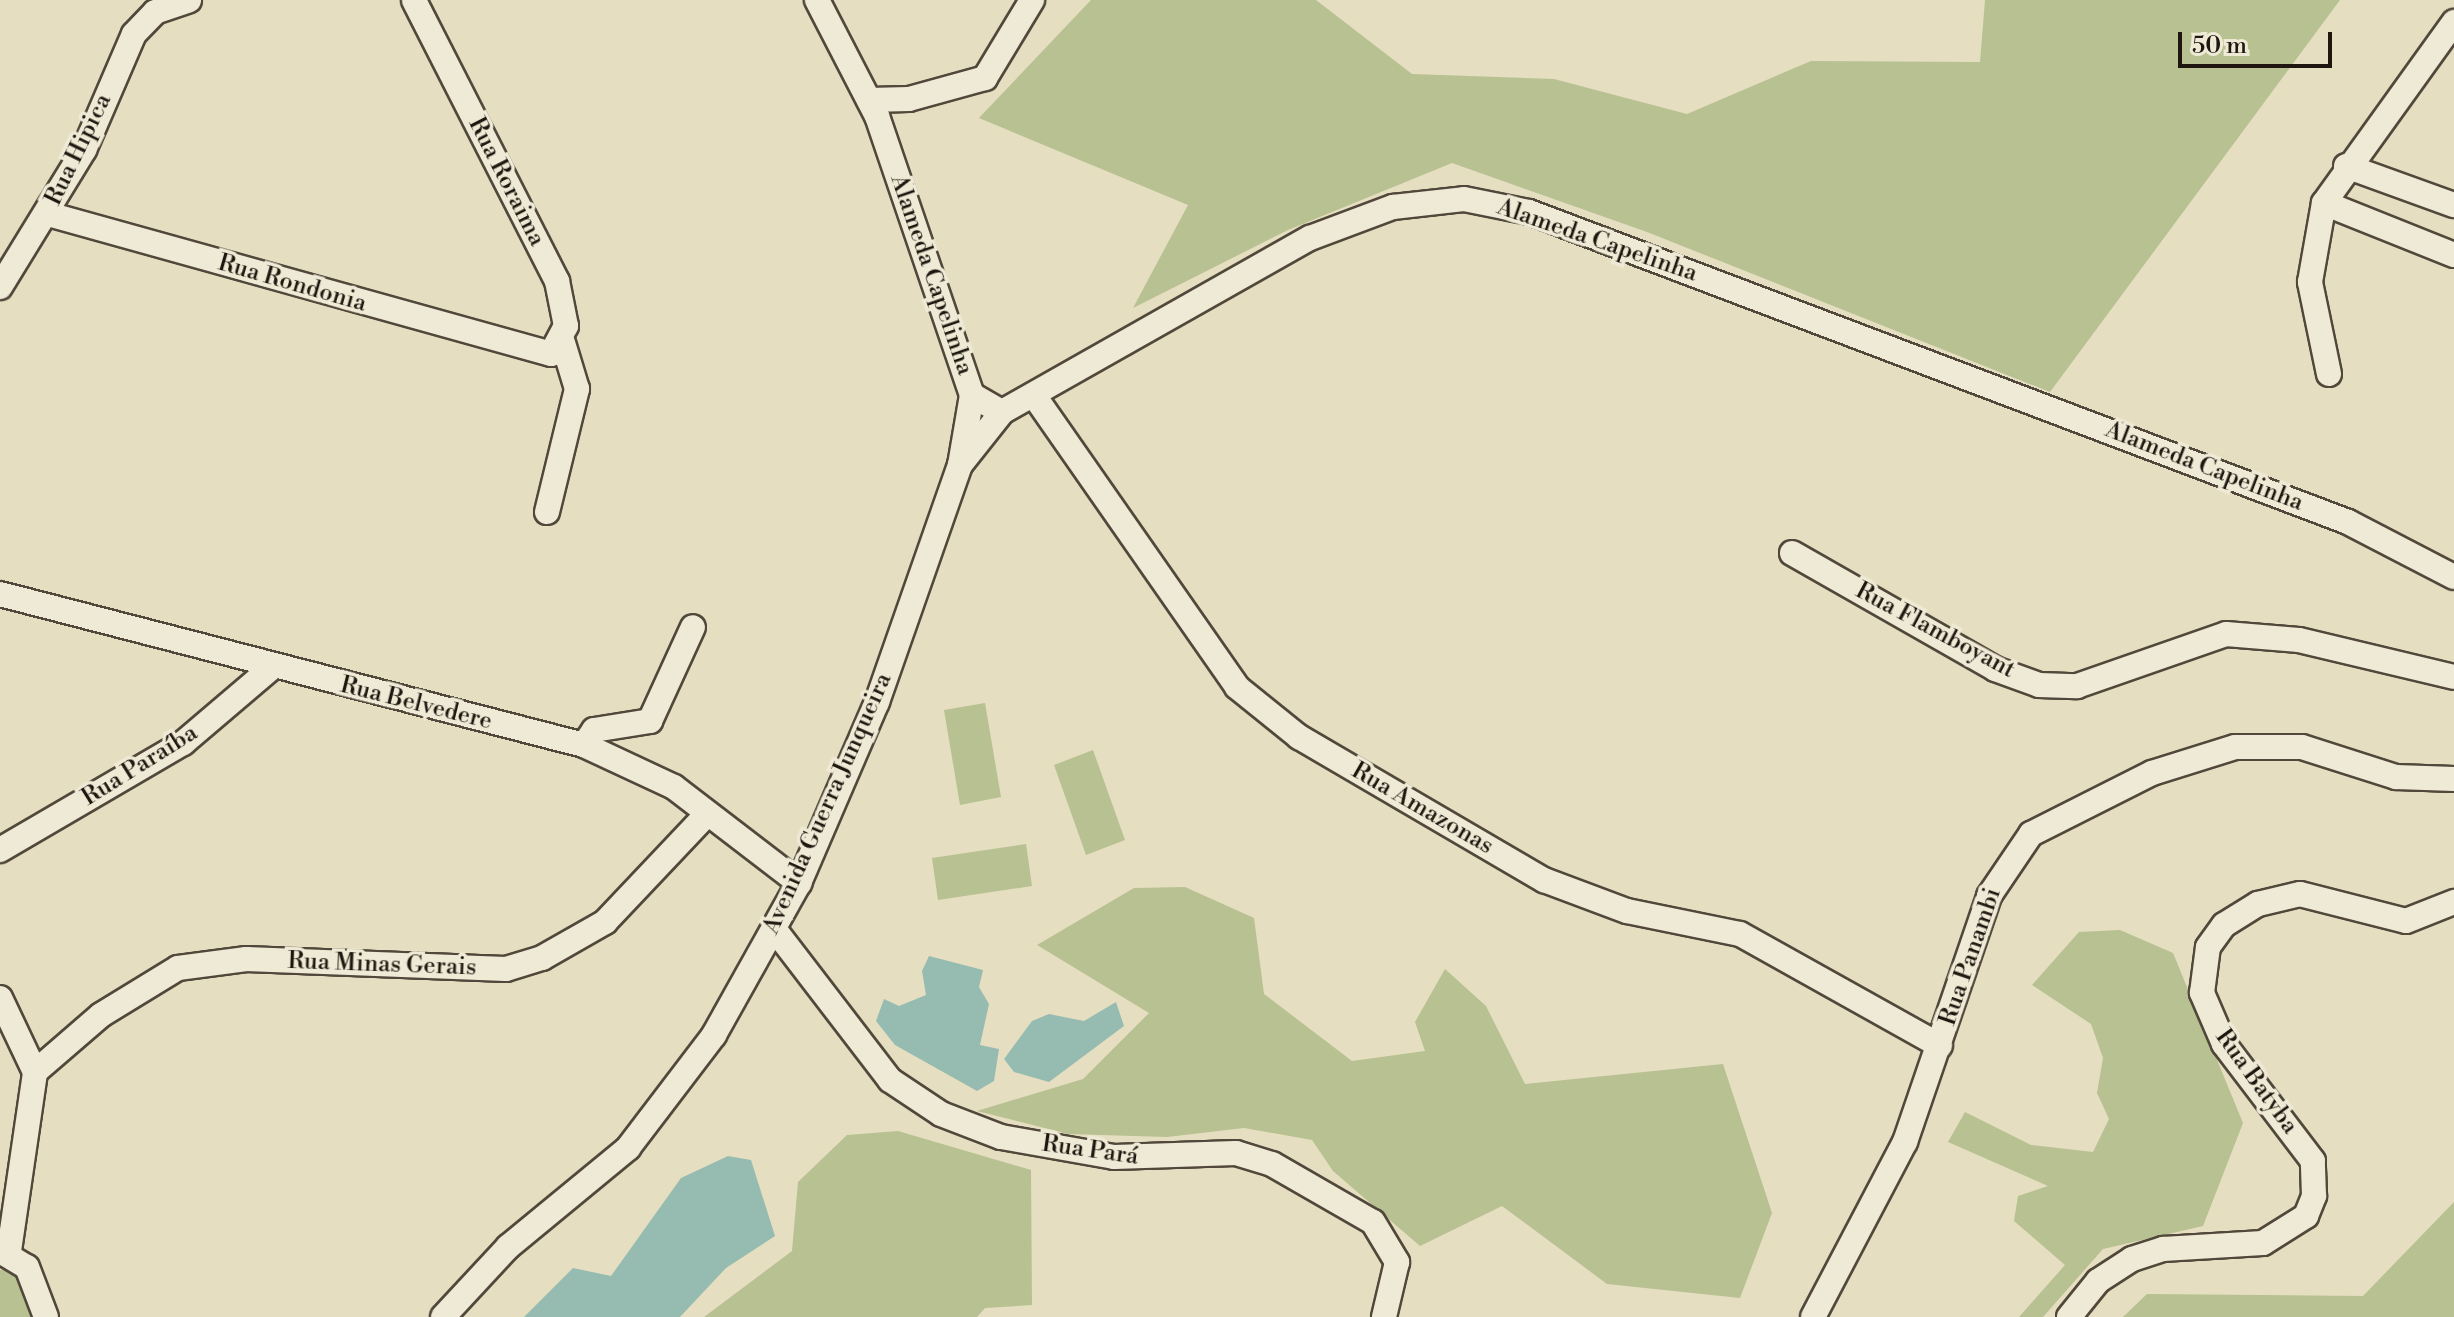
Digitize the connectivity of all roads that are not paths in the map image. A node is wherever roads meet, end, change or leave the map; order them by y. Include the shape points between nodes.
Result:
1 (189, 0) edge
2 (414, 0) edge
3 (817, 0) edge
4 (1032, 0) edge
5 (2454, 22) edge
6 (869, 100) junction
7 (2346, 166) junction
8 (2324, 203) junction
9 (2454, 205) edge
10 (48, 214) junction
11 (2454, 255) edge
12 (0, 287) edge
13 (563, 343) junction
14 (2329, 374) dead end
15 (972, 395) junction
16 (1035, 397) junction
17 (1002, 412) junction
18 (960, 465) junction
19 (547, 512) dead end
20 (1792, 553) dead end
21 (2454, 577) edge
22 (0, 594) edge
23 (693, 627) dead end
24 (271, 668) junction
25 (2454, 677) edge
26 (584, 745) junction
27 (2454, 779) edge
28 (707, 814) junction
29 (0, 850) edge
30 (799, 883) junction
31 (2454, 902) edge
32 (775, 930) junction
33 (0, 998) edge
34 (1940, 1046) junction
35 (35, 1072) junction
36 (5, 1251) edge
37 (46, 1317) edge
38 (443, 1317) edge
39 (1384, 1317) edge
40 (1813, 1317) edge
41 (2069, 1317) edge

1 - 10 street, Rua Hipica via 155,12 134,34
2 - 13 street, Rua Roraima via 557,281
3 - 6 street, Alameda Capelinha
4 - 6 street via 985,78 909,99
5 - 7 street
6 - 15 street, Alameda Capelinha
7 - 8 street
7 - 9 street
8 - 11 street
8 - 14 street via 2310,282
10 - 12 street, Rua Hipica
10 - 13 street, Rua Rondonia via 536,355
13 - 19 street, Rua Roraima via 577,389
15 - 17 street, Alameda Capelinha
15 - 18 street, Avenida Guerra Junqueira
16 - 17 street, Alameda Capelinha
16 - 21 street, Alameda Capelinha via 1310,238 1393,207 1487,202 2348,522
16 - 34 street, Rua Amazonas via 1237,687 1263,712 1544,880 1627,911 1740,934
17 - 18 street, Avenida Guerra Junqueira
18 - 30 street, Avenida Guerra Junqueira via 877,702
20 - 25 street, Rua Flamboyant via 1995,669 2039,685 2090,683 2226,634 2299,640
22 - 24 street, Rua Belvedere
23 - 26 street via 650,721 594,730
24 - 26 street, Rua Belvedere
24 - 29 street, Rua Paraíba via 183,743
26 - 28 street, Rua Belvedere via 674,787
27 - 34 street, Rua Panambi via 2396,777 2302,747 2235,747 2198,754 2064,812 2006,862
28 - 30 street, Rua Belvedere
28 - 35 street, Rua Minas Gerais via 605,922 542,958 506,969 246,959 178,968 101,1015
30 - 32 street, Avenida Guerra Junqueira
31 - 41 street, Rua Batyba via 2406,921 2300,894 2258,904 2224,925 2204,958 2202,993 2224,1044 2313,1161 2314,1196 2306,1216 2263,1243 2163,1249 2132,1259 2098,1281
32 - 38 street, Avenida Guerra Junqueira via 714,1035 628,1148 508,1247
32 - 39 street, Rua Pará via 890,1080 941,1114 1001,1137 1114,1157 1236,1153 1272,1164 1373,1222 1397,1262
33 - 35 street
34 - 40 street, Rua Panambi via 1905,1142
35 - 36 street
36 - 37 street via 27,1267

